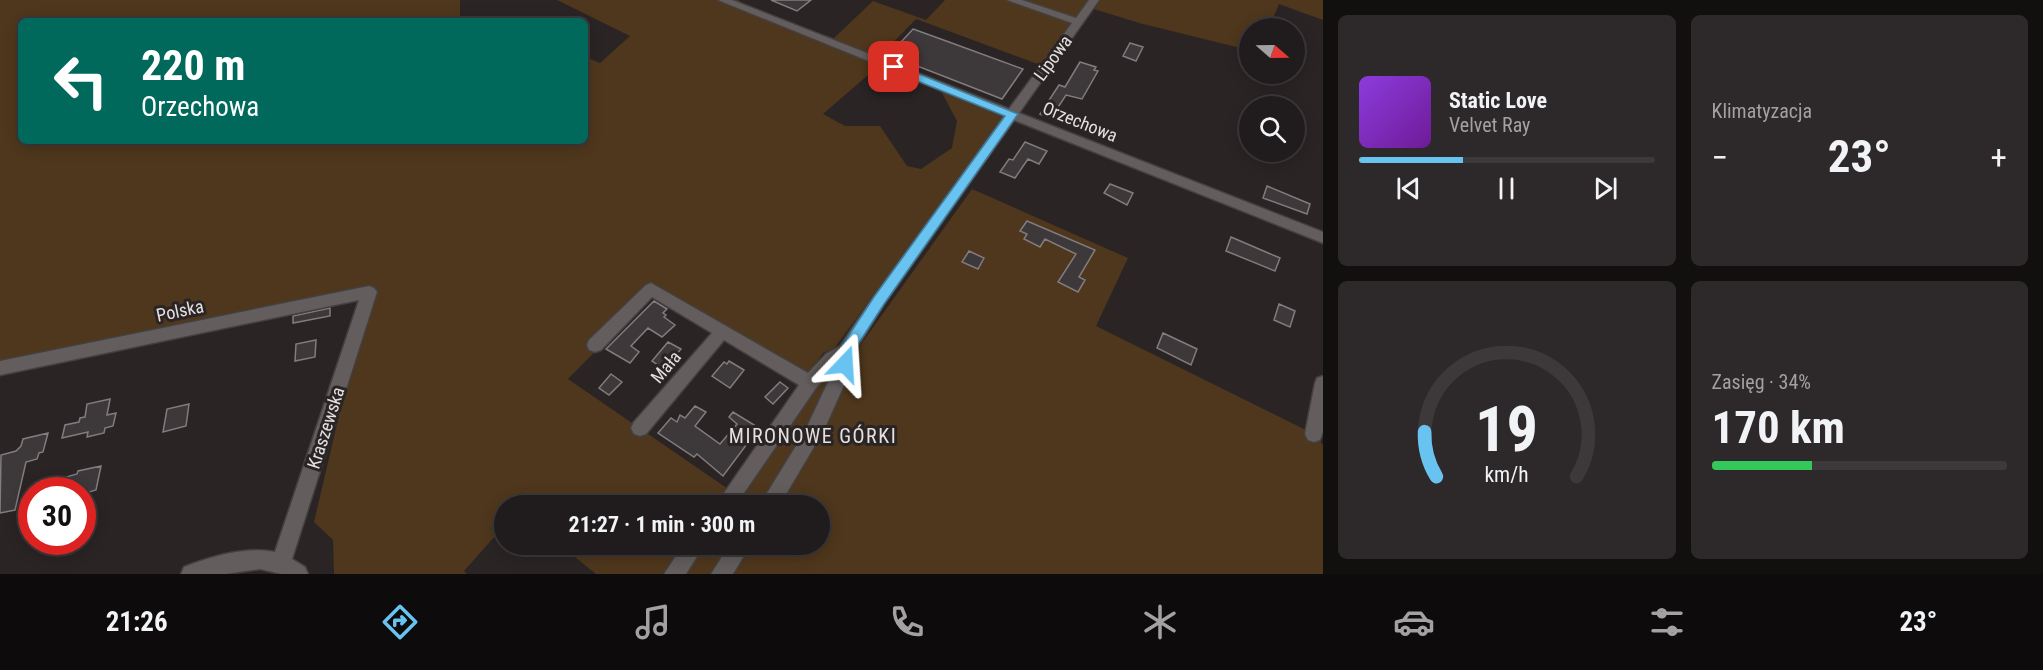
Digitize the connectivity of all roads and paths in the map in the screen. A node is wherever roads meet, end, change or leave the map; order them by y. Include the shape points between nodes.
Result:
1 (723, 0) edge
2 (1012, 0) edge
3 (1094, 0) edge
4 (1079, 22) junction
5 (1012, 114) junction
6 (1323, 238) edge
7 (369, 292) joint
8 (722, 332) junction
9 (595, 345) dead end
10 (846, 351) junction
11 (0, 368) edge
12 (810, 383) junction
13 (1323, 383) edge
14 (640, 428) dead end
15 (1314, 434) dead end
16 (732, 495) edge
17 (776, 495) edge
18 (688, 555) edge
19 (734, 555) edge
20 (289, 569) edge
21 (191, 574) edge
22 (674, 574) edge
23 (721, 574) edge

1 - 5 street, Orzechowa
2 - 4 street
3 - 4 street, Lipowa
4 - 5 street, Lipowa
5 - 6 street, Orzechowa
5 - 10 street, Lipowa
7 - 11 street, Polska
7 - 20 street, Kraszewska
8 - 9 street via 651,289
8 - 12 street
8 - 14 street, Mała
10 - 12 street, Lipowa via 832,359
10 - 17 street, Lipowa via 845,364 818,426
12 - 16 street, Lipowa
13 - 15 street
18 - 22 street
19 - 23 street
20 - 21 street via 262,560

